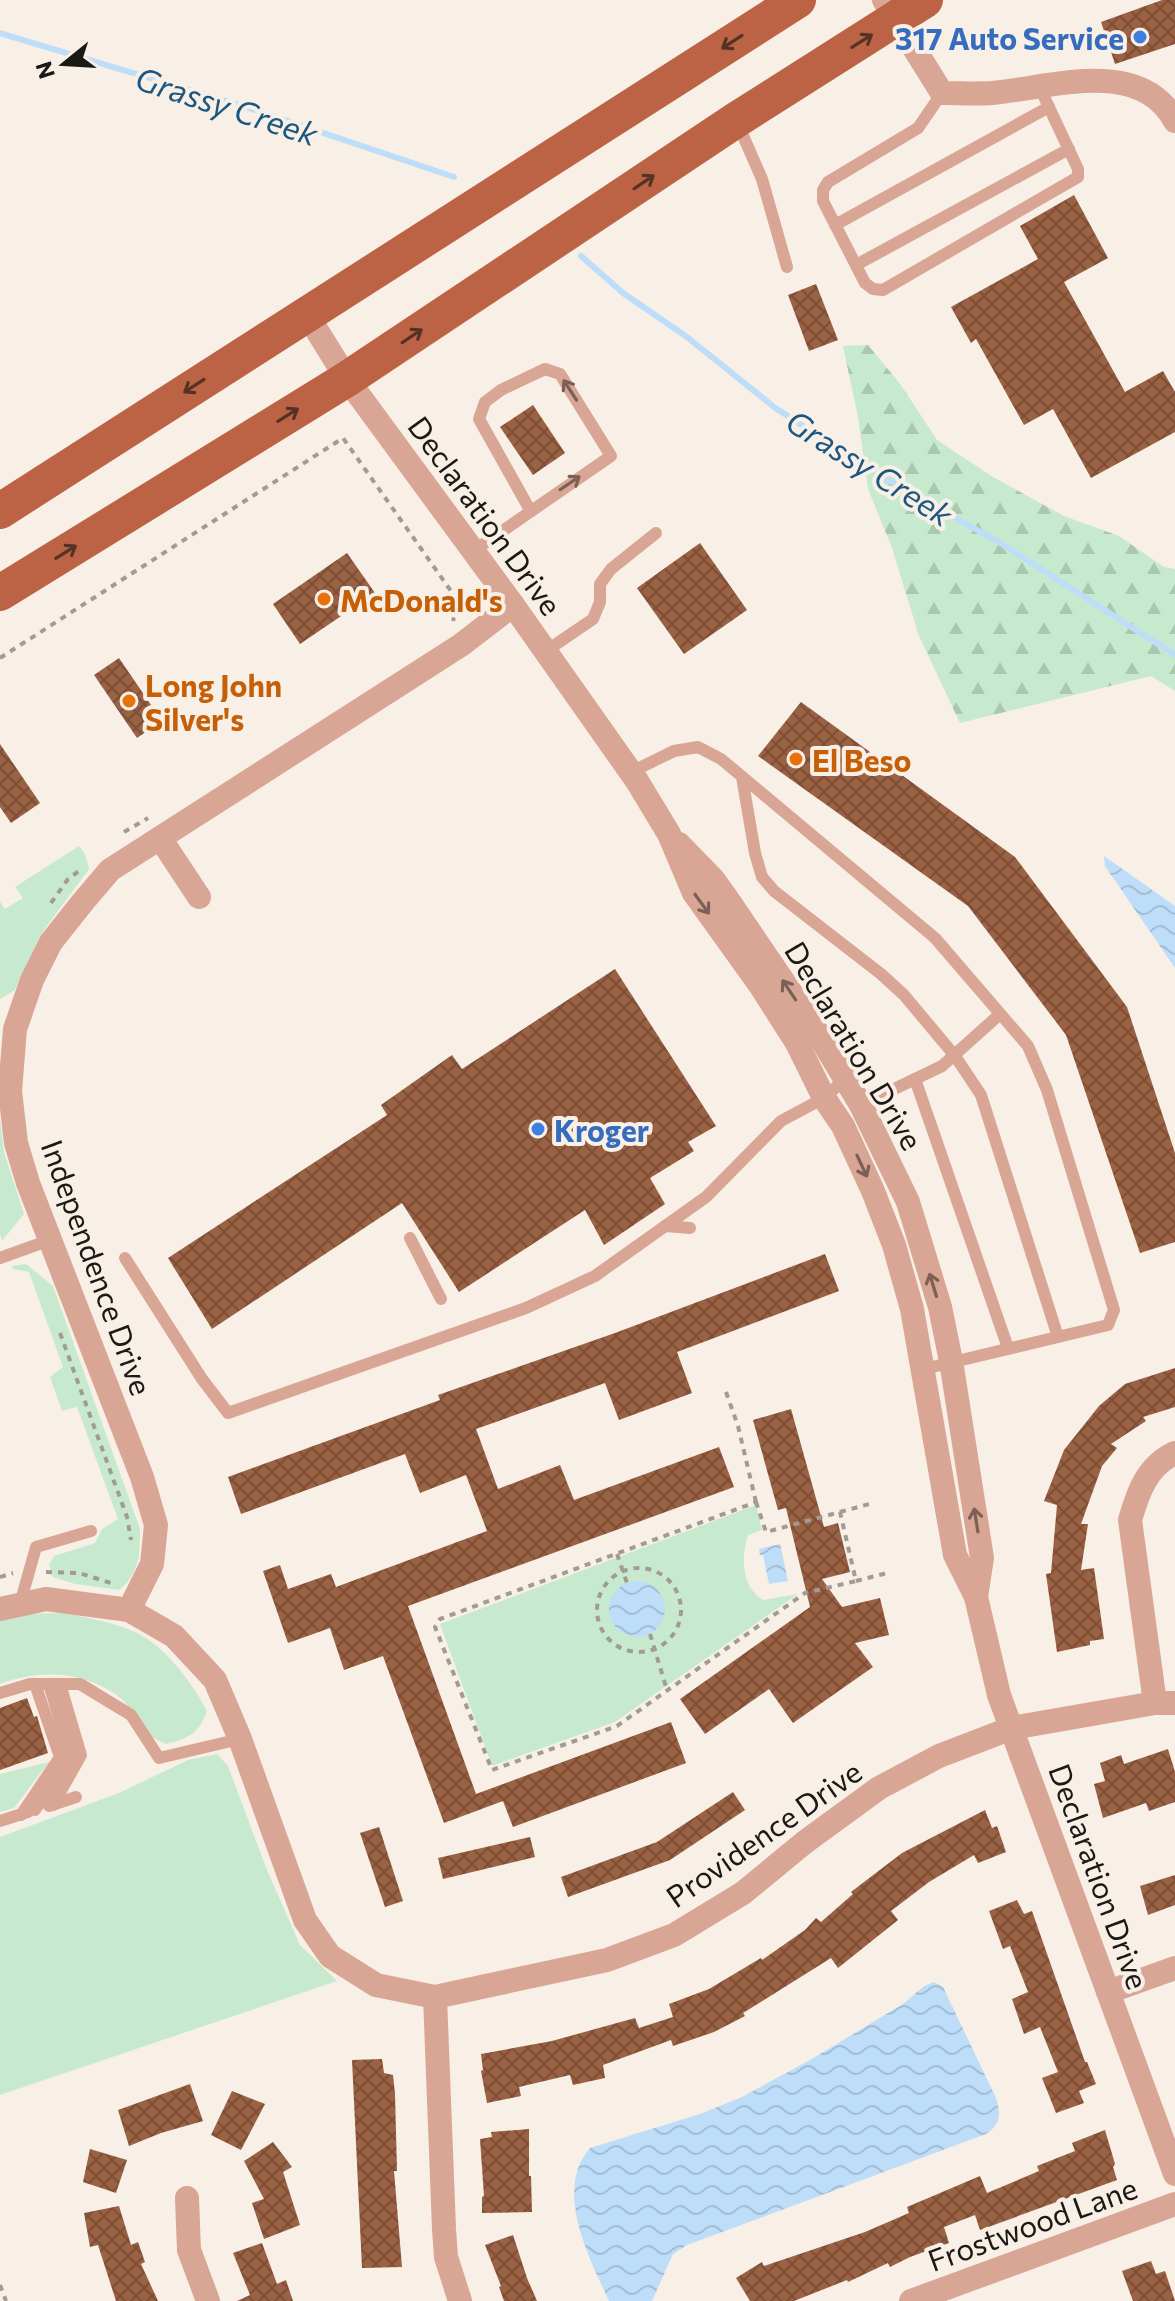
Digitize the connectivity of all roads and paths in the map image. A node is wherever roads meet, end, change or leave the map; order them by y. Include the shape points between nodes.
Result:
1 (798, 0) edge
2 (925, 0) edge
3 (889, 10) edge
4 (942, 93) junction
5 (1044, 97) junction
6 (736, 120) junction
7 (1175, 121) edge
8 (1069, 149) junction
9 (835, 225) junction
10 (856, 265) junction
11 (787, 267) dead end
12 (306, 313) junction
13 (347, 379) junction
14 (530, 510) junction
15 (0, 511) edge
16 (656, 533) dead end
17 (472, 552) junction
18 (0, 593) edge
19 (513, 605) junction
20 (453, 625) dead end
21 (546, 651) junction
22 (0, 658) edge
23 (631, 772) junction
24 (742, 777) junction
25 (669, 834) junction
26 (160, 838) junction
27 (199, 897) dead end
28 (1000, 1014) junction
29 (955, 1056) junction
30 (845, 1079) junction
31 (915, 1079) junction
32 (824, 1098) junction
33 (861, 1105) junction
34 (665, 1226) junction
35 (690, 1228) dead end
36 (410, 1238) dead end
37 (50, 1240) junction
38 (0, 1258) edge
39 (125, 1258) dead end
40 (441, 1299) dead end
41 (56, 1322) dead end
42 (1058, 1337) junction
43 (1008, 1348) junction
44 (951, 1361) junction
45 (924, 1369) junction
46 (726, 1392) dead end
47 (1175, 1453) edge
48 (756, 1502) junction
49 (873, 1503) dead end
50 (840, 1512) junction
51 (91, 1531) dead end
52 (132, 1551) dead end
53 (617, 1554) junction
54 (623, 1570) junction
55 (29, 1572) junction
56 (887, 1573) dead end
57 (0, 1577) edge
58 (856, 1581) junction
59 (627, 1583) dead end
60 (119, 1586) dead end
61 (976, 1597) junction
62 (10, 1606) edge
63 (129, 1610) junction
64 (650, 1634) dead end
65 (655, 1649) junction
66 (48, 1684) junction
67 (667, 1690) junction
68 (0, 1693) edge
69 (1165, 1703) edge
70 (1012, 1728) junction
71 (240, 1739) junction
72 (76, 1797) dead end
73 (53, 1805) junction
74 (35, 1810) junction
75 (21, 1815) junction
76 (0, 1821) edge
77 (1175, 1968) edge
78 (1108, 1992) junction
79 (435, 1997) junction
80 (1175, 2174) edge
81 (187, 2198) dead end
82 (1175, 2204) edge
83 (0, 2285) edge
84 (6, 2301) edge
85 (208, 2301) edge
86 (460, 2301) edge
87 (911, 2301) edge

1 -> 12 main road
2 - 3 main road
3 - 4 street
6 -> 3 main road
4 - 5 street
4 - 9 lane via 918,128 828,182 823,201
5 - 7 street via 1103,80 1138,88 1168,109
5 - 8 lane
5 - 9 lane
6 - 11 lane via 762,179
13 -> 6 main road
8 - 10 lane
8 - 10 lane via 1078,169 1073,183 883,290 865,283
9 - 10 lane
12 - 13 street, Declaration Drive
12 -> 15 main road
13 - 17 street, Declaration Drive
18 -> 13 main road
14 -> 14 lane via 611,456 560,374 545,369 485,402 479,419
14 - 17 lane
16 - 21 lane via 600,584 593,619
17 - 19 street, Declaration Drive
19 - 21 street, Declaration Drive
19 - 26 street, Independence Drive via 461,645
20 - 22 path via 458,601 343,438
21 - 23 street, Declaration Drive
23 - 24 lane via 674,751 698,747
23 - 25 street, Declaration Drive
24 - 28 lane via 935,938
24 - 29 lane via 762,877 904,995
30 -> 25 street, Declaration Drive via 713,879
25 -> 32 street, Declaration Drive via 694,893 797,1043
26 - 27 street
26 - 37 street, Independence Drive via 110,870 51,942 15,1029 10,1091 16,1143
28 - 29 lane
28 - 42 lane via 1028,1046 1047,1090 1114,1310 1108,1325
29 - 31 lane
29 - 42 lane via 981,1095
30 - 32 lane
30 - 33 street, Declaration Drive
31 - 33 lane
31 - 43 lane
32 - 34 lane via 781,1121 706,1197
32 -> 45 street, Declaration Drive via 843,1126 894,1245
44 -> 33 street, Declaration Drive via 908,1202
34 - 35 lane
34 - 39 lane via 595,1276 526,1308 228,1413
36 - 40 lane
37 - 38 lane
37 - 63 street, Independence Drive via 156,1525 152,1564
41 - 52 path via 127,1517
42 - 43 lane
43 - 44 lane
44 - 45 lane
61 -> 44 street, Declaration Drive via 982,1558
45 - 61 street, Declaration Drive via 955,1555
46 - 48 path
47 - 69 street via 1145,1479 1130,1520
48 - 50 path via 766,1532
48 - 53 path
49 - 50 path
50 - 58 path
51 - 55 lane via 36,1547
53 - 54 path
53 - 67 path via 440,1619 435,1627 492,1770 617,1726
54 - 59 path
54 - 65 path via 661,1573 678,1596 682,1614 676,1630
54 - 65 path via 598,1594 599,1624 616,1646 642,1653
55 - 57 path
55 - 60 path via 79,1573
55 - 62 lane
56 - 58 path
58 - 67 path via 805,1593
61 - 70 street, Declaration Drive
62 - 63 street, Providence Drive via 46,1599
63 - 71 street, Providence Drive via 174,1636 215,1680
64 - 65 path
65 - 67 path
66 - 68 lane
66 - 71 lane via 80,1684 131,1715 159,1758
66 - 73 lane via 81,1755
66 - 74 lane via 71,1757
66 - 75 lane via 60,1757
69 - 70 street, Providence Drive
70 - 78 street, Declaration Drive
70 - 79 street, Providence Drive via 939,1756 879,1788 743,1893 674,1935 607,1960
71 - 79 street, Providence Drive via 305,1920 330,1956 376,1985
72 - 73 lane
73 - 74 lane
74 - 75 lane
75 - 76 lane
77 - 78 street
78 - 80 street, Declaration Drive
79 - 86 street via 446,2257
81 - 85 street via 189,2250
82 - 87 street, Frostwood Lane
83 - 84 path

